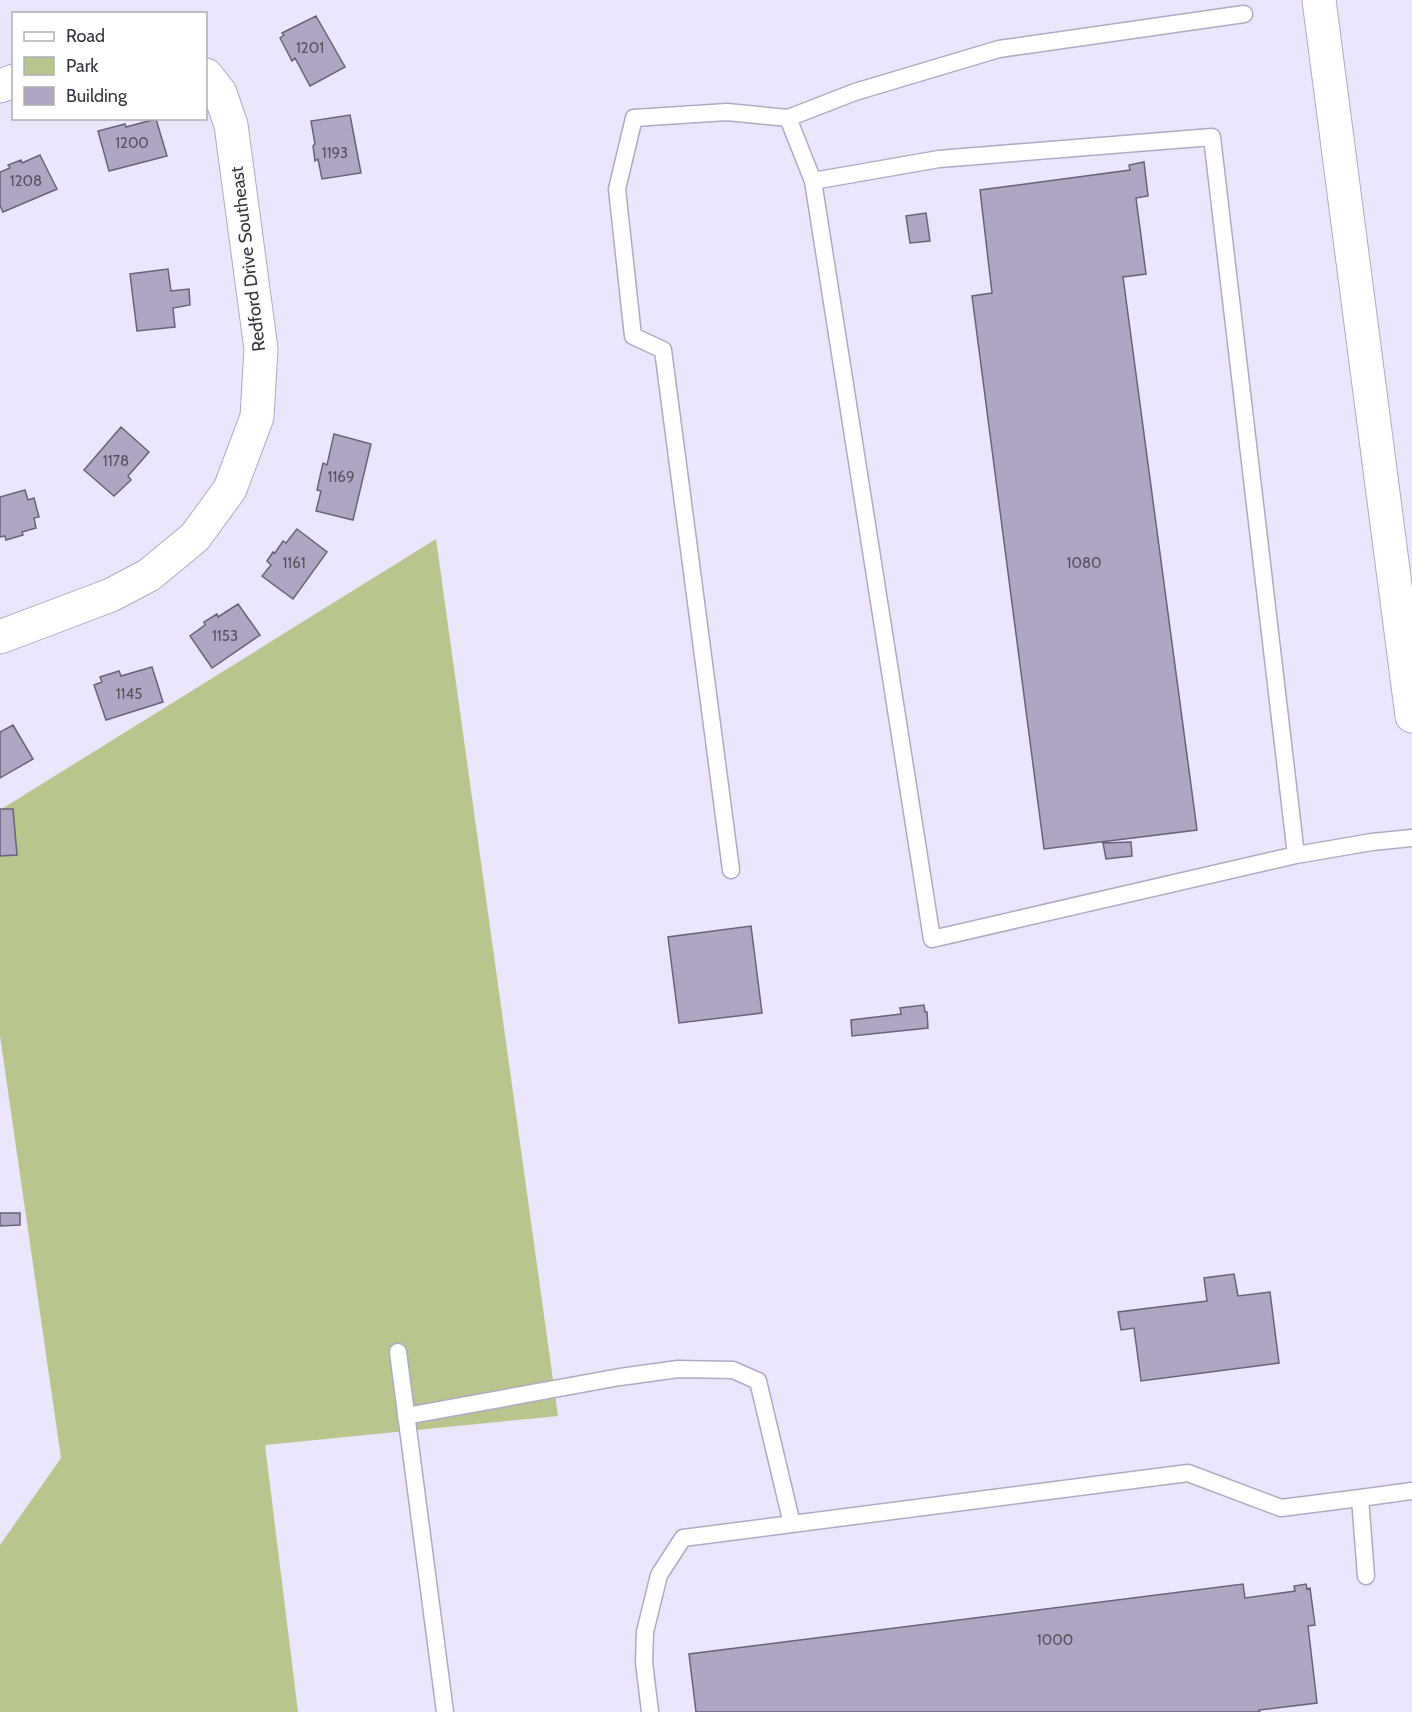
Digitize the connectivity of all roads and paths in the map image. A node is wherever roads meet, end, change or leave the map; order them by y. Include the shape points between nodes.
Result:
1 (1319, 0) edge
2 (1244, 14) dead end
3 (207, 76) edge
4 (788, 118) junction
5 (813, 181) junction
6 (1404, 595) edge
7 (0, 637) edge
8 (1411, 703) edge
9 (1412, 838) edge
10 (1296, 855) junction
11 (731, 870) dead end
12 (398, 1352) dead end
13 (406, 1416) junction
14 (1412, 1491) edge
15 (1360, 1498) junction
16 (792, 1524) junction
17 (1366, 1576) dead end
18 (446, 1712) edge
19 (650, 1712) edge

1 - 6 street
2 - 4 lane via 999,49 855,92
3 - 7 street, Redford Drive Southeast via 220,93 231,125 261,349 257,417 230,489 195,537 149,575 111,595
4 - 5 lane
4 - 11 lane via 727,112 634,118 617,189 633,336 663,350
5 - 10 lane via 939,159 1212,137
5 - 10 lane via 932,939
6 - 8 street
9 - 10 lane
12 - 13 lane
13 - 16 lane via 620,1377 678,1369 733,1370 758,1381
13 - 18 lane
14 - 15 lane
15 - 16 lane via 1281,1508 1188,1473
15 - 17 lane
16 - 19 lane via 683,1538 659,1575 645,1632

